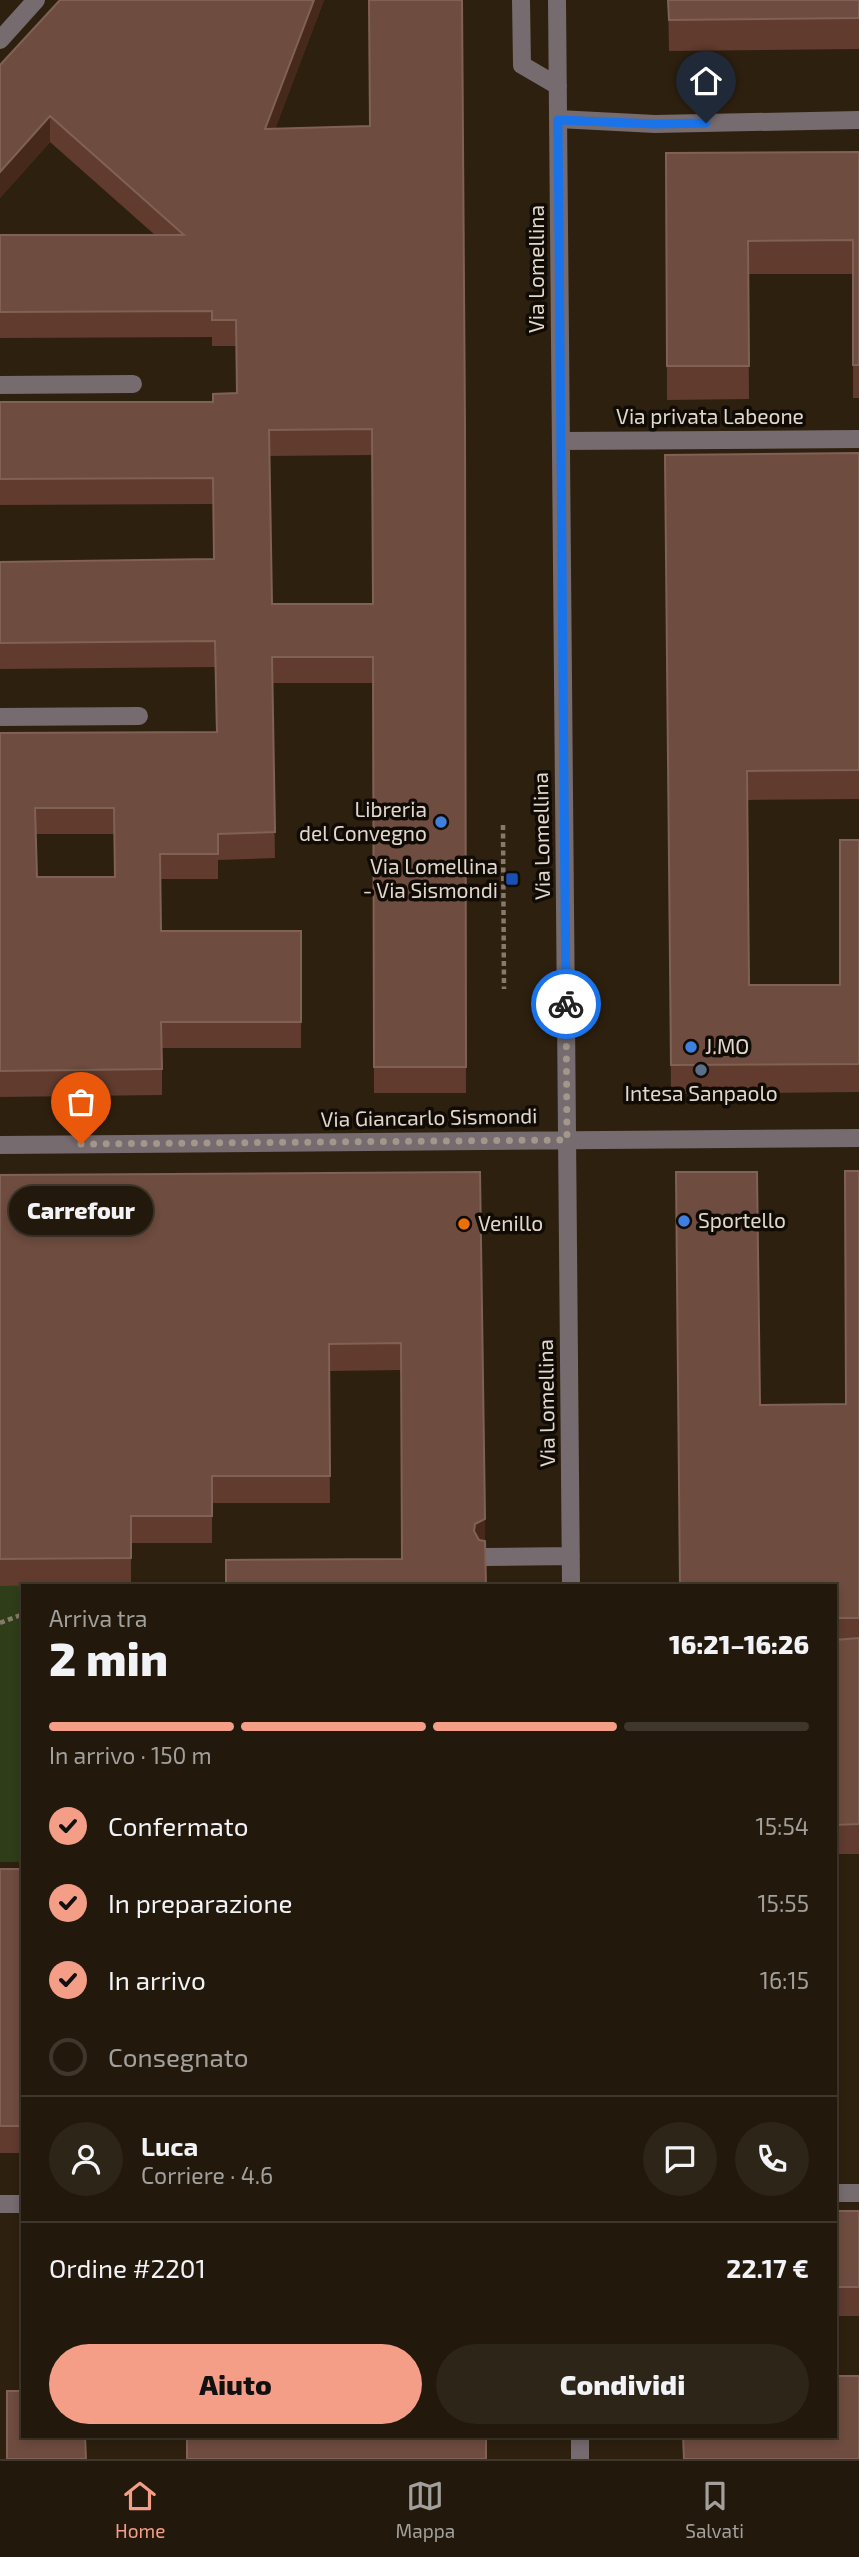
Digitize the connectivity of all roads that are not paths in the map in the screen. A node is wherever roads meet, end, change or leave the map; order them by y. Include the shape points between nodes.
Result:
1 (36, 0) edge
2 (521, 0) edge
3 (557, 0) edge
4 (0, 40) edge
5 (558, 86) junction
6 (558, 120) junction
7 (859, 120) edge
8 (133, 384) dead end
9 (0, 385) edge
10 (859, 439) edge
11 (561, 441) junction
12 (139, 716) dead end
13 (0, 717) edge
14 (859, 1138) edge
15 (567, 1140) junction
16 (0, 1145) edge
17 (572, 1556) junction
18 (485, 1557) edge
19 (572, 1584) edge
20 (837, 2193) edge
21 (859, 2193) edge
22 (0, 2204) edge
23 (21, 2204) edge
24 (580, 2438) edge
25 (580, 2459) edge

1 - 4 street
2 - 5 street via 522,65
3 - 5 street, Via Lomellina
5 - 6 street, Via Lomellina
6 - 7 street via 655,124
6 - 11 street, Via Lomellina
8 - 9 street
10 - 11 street, Via privata Labeone
11 - 15 street, Via Lomellina
12 - 13 street
14 - 15 street, Via Giancarlo Sismondi
15 - 16 street, Via Giancarlo Sismondi
15 - 17 street, Via Lomellina
17 - 18 street
17 - 19 street, Via Lomellina
20 - 21 street
22 - 23 street
24 - 25 street

